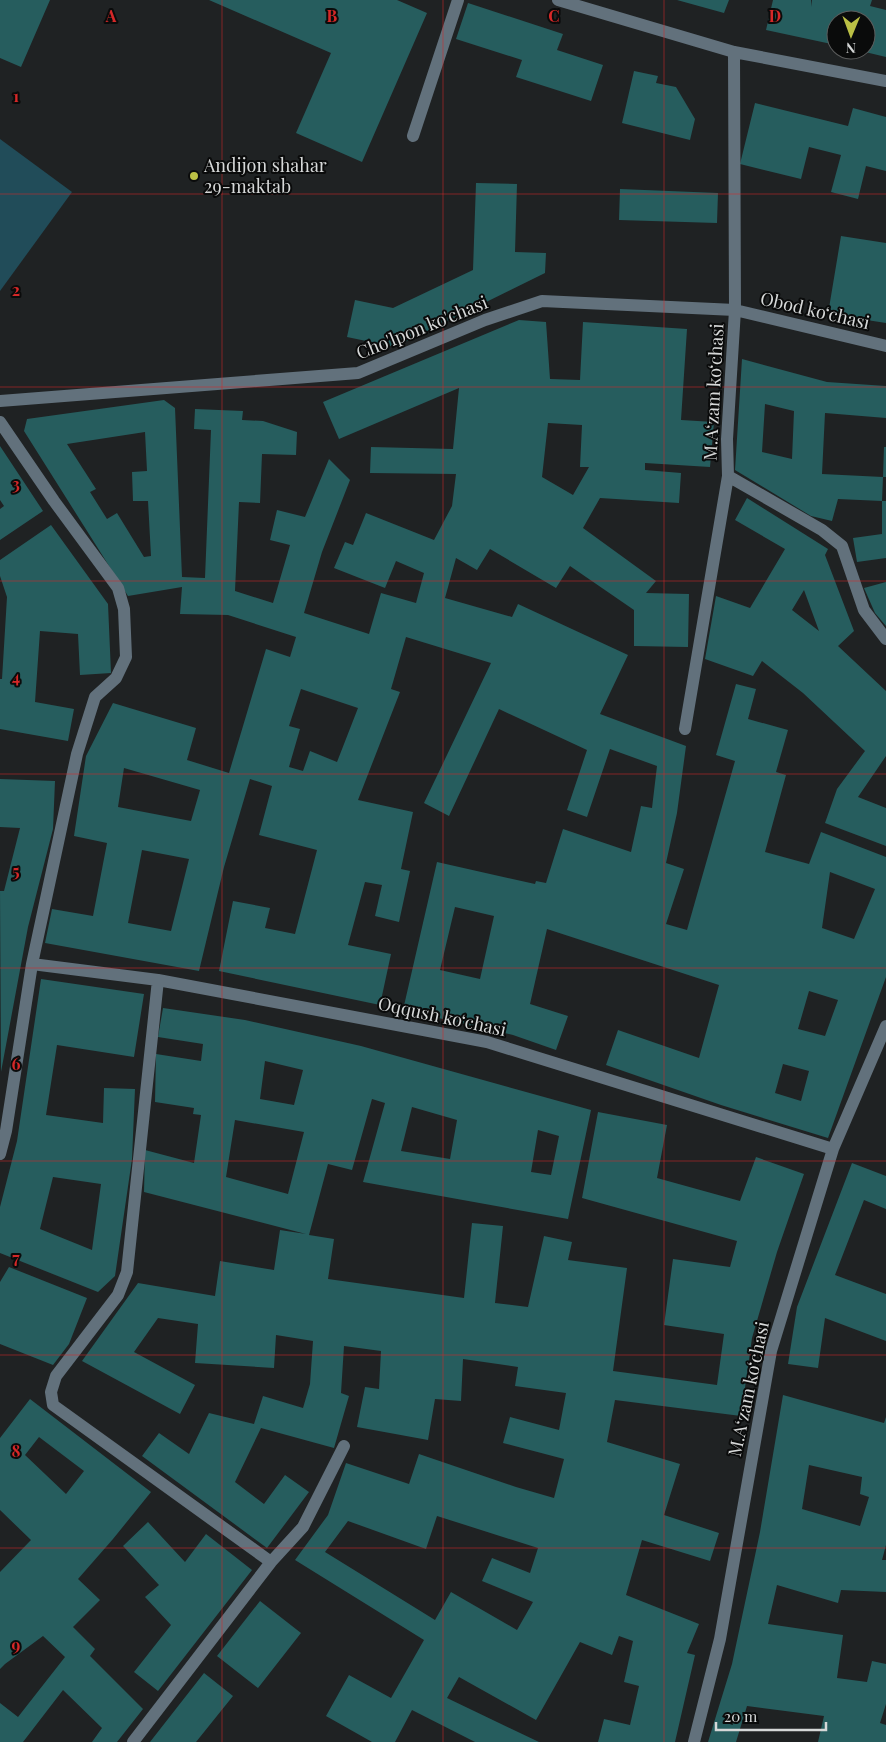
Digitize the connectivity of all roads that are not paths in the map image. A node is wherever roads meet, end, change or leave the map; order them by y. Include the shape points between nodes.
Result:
1 (458, 0) edge
2 (558, 0) edge
3 (734, 52) junction
4 (886, 81) edge
5 (413, 136) dead end
6 (735, 310) junction
7 (886, 346) edge
8 (0, 401) edge
9 (0, 422) edge
10 (728, 476) junction
11 (886, 639) edge
12 (686, 729) dead end
13 (32, 964) junction
14 (158, 980) junction
15 (886, 1026) edge
16 (833, 1150) junction
17 (0, 1154) edge
18 (344, 1446) dead end
19 (271, 1562) junction
20 (133, 1742) edge
21 (694, 1742) edge

1 - 5 street
2 - 3 street
3 - 4 street
3 - 6 street, M.Aʻzam koʻchasi
6 - 7 street, Obod koʻchasi
6 - 8 street, Cho'lpon ko'chasi via 542,301 485,320 358,373
6 - 10 street, M.Aʻzam koʻchasi via 727,439
9 - 13 street via 118,588 124,609 126,657 116,678 95,697 76,754
10 - 11 street, M.Aʻzam koʻchasi via 822,530 842,546 864,610
10 - 12 street
13 - 14 street, Oqqush koʻchasi
13 - 17 street
14 - 16 street, Oqqush koʻchasi via 487,1042
14 - 19 street via 126,1272 118,1295 56,1376 51,1392 53,1405
15 - 16 street, M.Aʻzam koʻchasi
16 - 21 street, M.Aʻzam koʻchasi via 771,1351 720,1639
18 - 19 street via 303,1528
19 - 20 street

